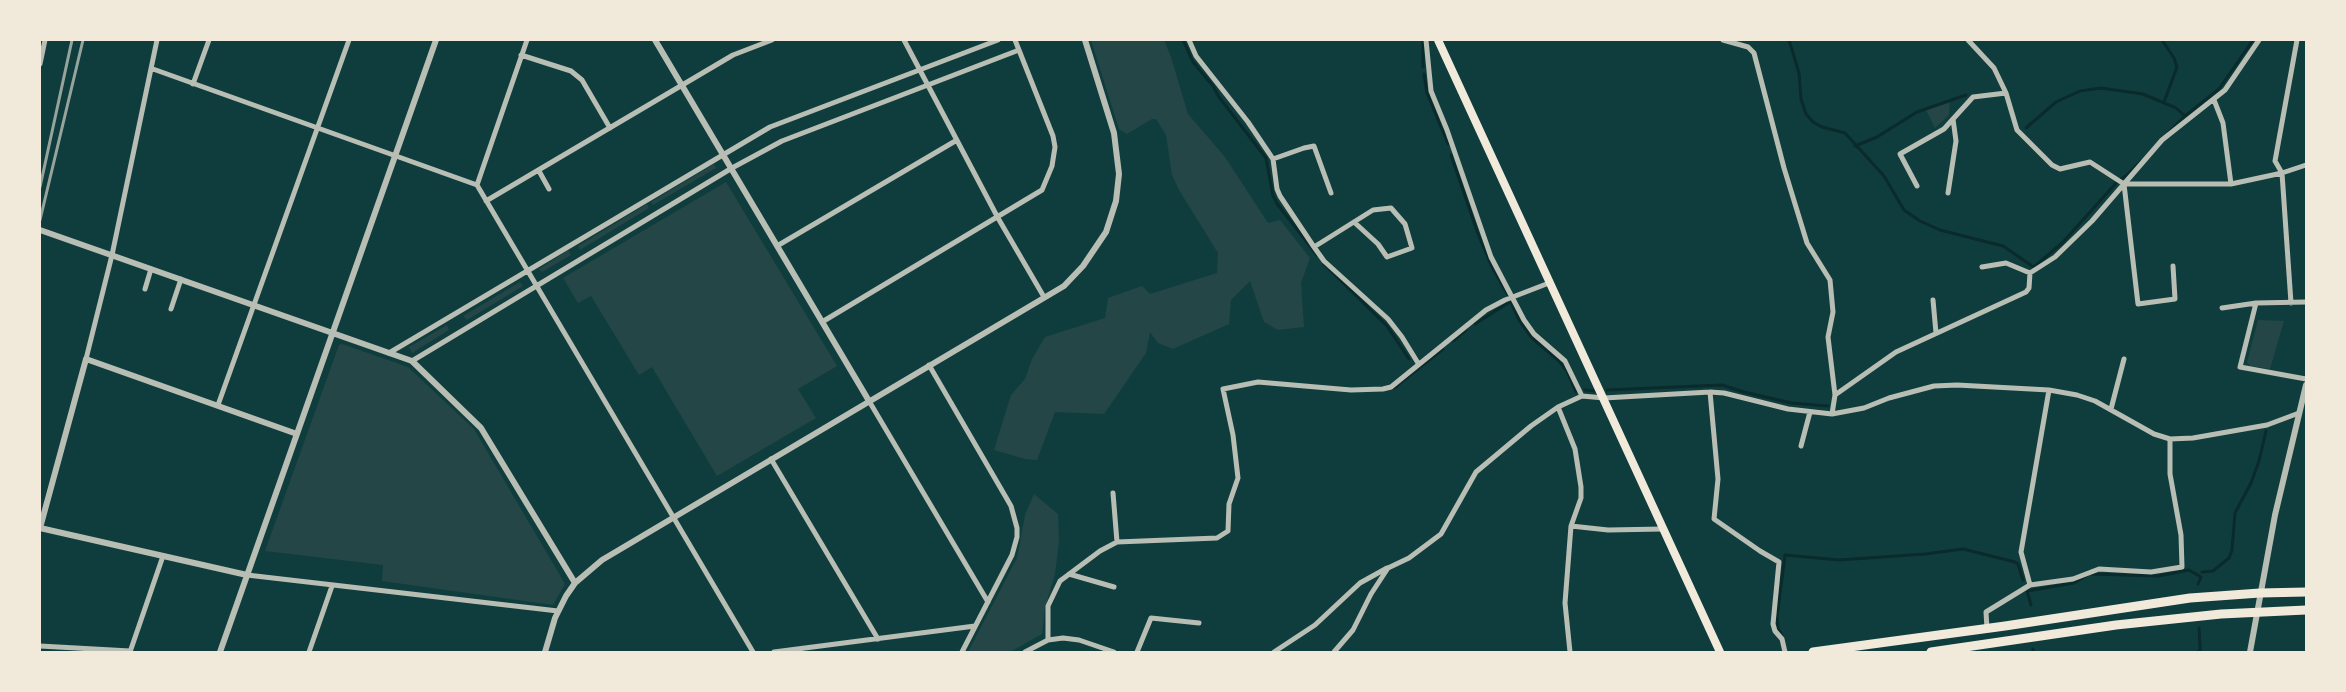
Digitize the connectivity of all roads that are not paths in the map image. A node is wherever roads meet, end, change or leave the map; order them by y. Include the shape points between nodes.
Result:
1 (46, 40) edge
2 (157, 40) edge
3 (209, 40) edge
4 (348, 40) edge
5 (436, 40) edge
6 (527, 40) edge
7 (655, 40) edge
8 (772, 40) edge
9 (904, 40) edge
10 (998, 40) edge
11 (1015, 40) edge
12 (1085, 40) edge
13 (1189, 40) edge
14 (1426, 40) edge
15 (1438, 40) edge
16 (1723, 40) edge
17 (1968, 40) edge
18 (2259, 40) edge
19 (2297, 40) edge
20 (1019, 50) junction
21 (522, 55) junction
22 (40, 64) edge
23 (152, 69) junction
24 (920, 70) junction
25 (193, 84) junction
26 (927, 85) junction
27 (681, 86) junction
28 (2006, 93) junction
29 (2214, 100) junction
30 (1953, 119) junction
31 (317, 128) junction
32 (610, 128) junction
33 (957, 140) junction
34 (723, 153) junction
35 (395, 156) junction
36 (1273, 159) junction
37 (2306, 165) edge
38 (732, 168) junction
39 (539, 171) junction
40 (2282, 173) junction
41 (2123, 184) junction
42 (2230, 184) junction
43 (477, 185) junction
44 (1916, 186) dead end
45 (549, 189) dead end
46 (1331, 192) dead end
47 (1948, 193) dead end
48 (486, 201) junction
49 (998, 218) junction
50 (1354, 222) junction
51 (40, 230) edge
52 (777, 246) junction
53 (1314, 247) junction
54 (112, 255) junction
55 (2173, 266) dead end
56 (1982, 267) dead end
57 (151, 269) junction
58 (527, 271) junction
59 (2030, 273) junction
60 (181, 279) junction
61 (1550, 283) junction
62 (536, 286) junction
63 (145, 290) dead end
64 (1513, 297) junction
65 (1044, 298) junction
66 (1933, 300) dead end
67 (2306, 302) edge
68 (2291, 303) junction
69 (254, 304) junction
70 (2256, 304) junction
71 (2222, 308) dead end
72 (171, 309) dead end
73 (822, 322) junction
74 (333, 332) junction
75 (1936, 332) junction
76 (389, 352) junction
77 (86, 359) junction
78 (2124, 359) dead end
79 (412, 361) junction
80 (1418, 363) junction
81 (929, 365) junction
82 (2306, 378) edge
83 (2306, 385) edge
84 (2049, 390) junction
85 (1710, 392) junction
86 (1835, 395) junction
87 (1582, 396) junction
88 (1604, 398) junction
89 (869, 401) junction
90 (218, 405) junction
91 (1558, 407) junction
92 (2111, 409) junction
93 (1810, 412) junction
94 (2302, 412) edge
95 (1832, 414) junction
96 (297, 434) junction
97 (2170, 439) junction
98 (1801, 446) dead end
99 (771, 459) junction
100 (1113, 494) dead end
101 (673, 516) junction
102 (1570, 526) junction
103 (40, 528) edge
104 (1663, 529) junction
105 (1116, 542) junction
106 (164, 556) junction
107 (1388, 568) junction
108 (1069, 574) junction
109 (247, 575) junction
110 (575, 583) junction
111 (2030, 585) junction
112 (332, 586) junction
113 (1114, 587) dead end
114 (2306, 592) edge
115 (2260, 593) junction
116 (988, 602) junction
117 (2306, 610) edge
118 (558, 611) junction
119 (2257, 611) junction
120 (1199, 623) dead end
121 (976, 626) junction
122 (1987, 629) junction
123 (878, 639) junction
124 (1048, 640) junction
125 (40, 646) edge
126 (130, 651) edge
127 (220, 652) edge
128 (309, 652) edge
129 (545, 652) edge
130 (753, 652) edge
131 (774, 652) edge
132 (962, 652) edge
133 (1025, 652) edge
134 (1114, 652) edge
135 (1137, 652) edge
136 (1274, 652) edge
137 (1334, 652) edge
138 (1570, 652) edge
139 (1720, 652) edge
140 (1785, 652) edge
141 (1813, 652) edge
142 (1930, 652) edge
143 (2250, 652) edge

1 - 22 street
2 - 23 street
3 - 25 street
4 - 31 street
5 - 35 street
6 - 21 street
7 - 27 street
8 - 27 street via 733,55
9 - 24 street
10 - 24 street
11 - 20 street
12 - 65 street via 1114,133 1119,161 1118,188 1114,212 1102,242 1064,286
13 - 36 street via 1196,56
14 - 64 street via 1431,91 1491,257
15 - 61 main road
16 - 86 street via 1748,47 1754,53 1784,168 1808,243 1830,280 1833,312 1828,337
17 - 28 street via 1994,68
18 - 29 street via 2225,90
19 - 40 street via 2276,161
20 - 26 street
20 - 49 street via 1055,147 1052,166 1042,190
21 - 32 street via 571,71 582,80
21 - 43 street
23 - 25 street
23 - 54 street
24 - 26 street
24 - 34 street via 770,127
25 - 31 street
26 - 33 street
26 - 38 street via 782,141
27 - 32 street
27 - 34 street
28 - 30 street via 1973,97
28 - 41 street via 2017,130 2052,165 2060,169 2090,162
29 - 41 street via 2162,140
29 - 42 street via 2223,123
30 - 44 street via 1944,128 1900,154
30 - 47 street via 1956,141
31 - 35 street
31 - 69 street
32 - 39 street
33 - 49 street
33 - 52 street
34 - 38 street
34 - 58 street
35 - 43 street
35 - 74 street
36 - 46 street via 1314,146
36 - 53 street via 1280,196
37 - 40 street
38 - 52 street
38 - 62 street
39 - 45 street
39 - 48 street
40 - 42 street
40 - 68 street
41 - 42 street
41 - 55 street via 2138,304 2175,299
41 - 59 street via 2092,221 2055,257
43 - 48 street
48 - 58 street
49 - 65 street
49 - 73 street
50 - 50 street via 1373,210 1392,208 1404,224 1412,248 1387,257
50 - 53 street
51 - 54 street
52 - 73 street
53 - 80 street via 1324,261 1388,319
54 - 57 street
54 - 77 street
56 - 59 street via 2006,263
57 - 60 street
57 - 63 street
58 - 62 street
58 - 76 street
59 - 75 street via 2029,288 2020,295
60 - 69 street
60 - 72 street
61 - 64 street
61 - 88 main road
62 - 79 street
62 - 101 street
64 - 80 street via 1486,310
64 - 87 street via 1534,334 1565,361
65 - 81 street
66 - 75 street
67 - 68 street
68 - 70 street
69 - 74 street
69 - 90 street
70 - 71 street
70 - 82 street via 2240,368
73 - 89 street
74 - 76 street
74 - 96 street
75 - 86 street via 1896,352
76 - 79 street
77 - 90 street
77 - 103 street
78 - 92 street
79 - 110 street via 481,428
80 - 105 street via 1390,387 1383,389 1351,390 1258,382 1223,389 1238,478 1229,504 1228,531 1217,538
81 - 89 street
81 - 116 street via 1015,517 1016,546
83 - 94 street
84 - 92 street via 2077,395
84 - 95 street via 1934,386 1864,408
84 - 111 street via 2021,552
85 - 88 street
85 - 93 street
85 - 140 street via 1718,479 1714,519 1780,562 1773,618
86 - 95 street
87 - 88 street
87 - 91 street
88 - 104 main road
89 - 99 street
89 - 116 street
90 - 96 street
91 - 102 street via 1575,449 1581,486 1581,498
91 - 107 street via 1476,472 1441,534 1409,558
92 - 97 street via 2154,434
93 - 95 street
93 - 98 street
94 - 97 street via 2267,425
94 - 115 street
96 - 109 street
97 - 111 street via 2170,474 2181,535 2182,567 2150,572 2100,569 2073,579
99 - 101 street
99 - 123 street
100 - 105 street
101 - 110 street via 602,560
101 - 130 street
102 - 104 street via 1608,530
102 - 138 street via 1565,603
103 - 106 street
104 - 139 main road
105 - 108 street
106 - 109 street
106 - 126 street
107 - 136 street via 1360,582 1315,625
107 - 137 street via 1353,630
108 - 113 street
108 - 124 street via 1060,581 1050,598
109 - 112 street
109 - 127 street
110 - 118 street
111 - 122 street via 1986,612
112 - 118 street
112 - 128 street
114 - 115 highway
115 - 119 street
115 - 122 highway via 2190,598
116 - 121 street
117 - 119 highway
118 - 129 street
119 - 142 highway via 2116,625
119 - 143 street
120 - 135 street via 1150,618
121 - 123 street
121 - 132 street
122 - 141 highway
123 - 131 street
124 - 133 street
124 - 134 street via 1079,640
125 - 126 street

